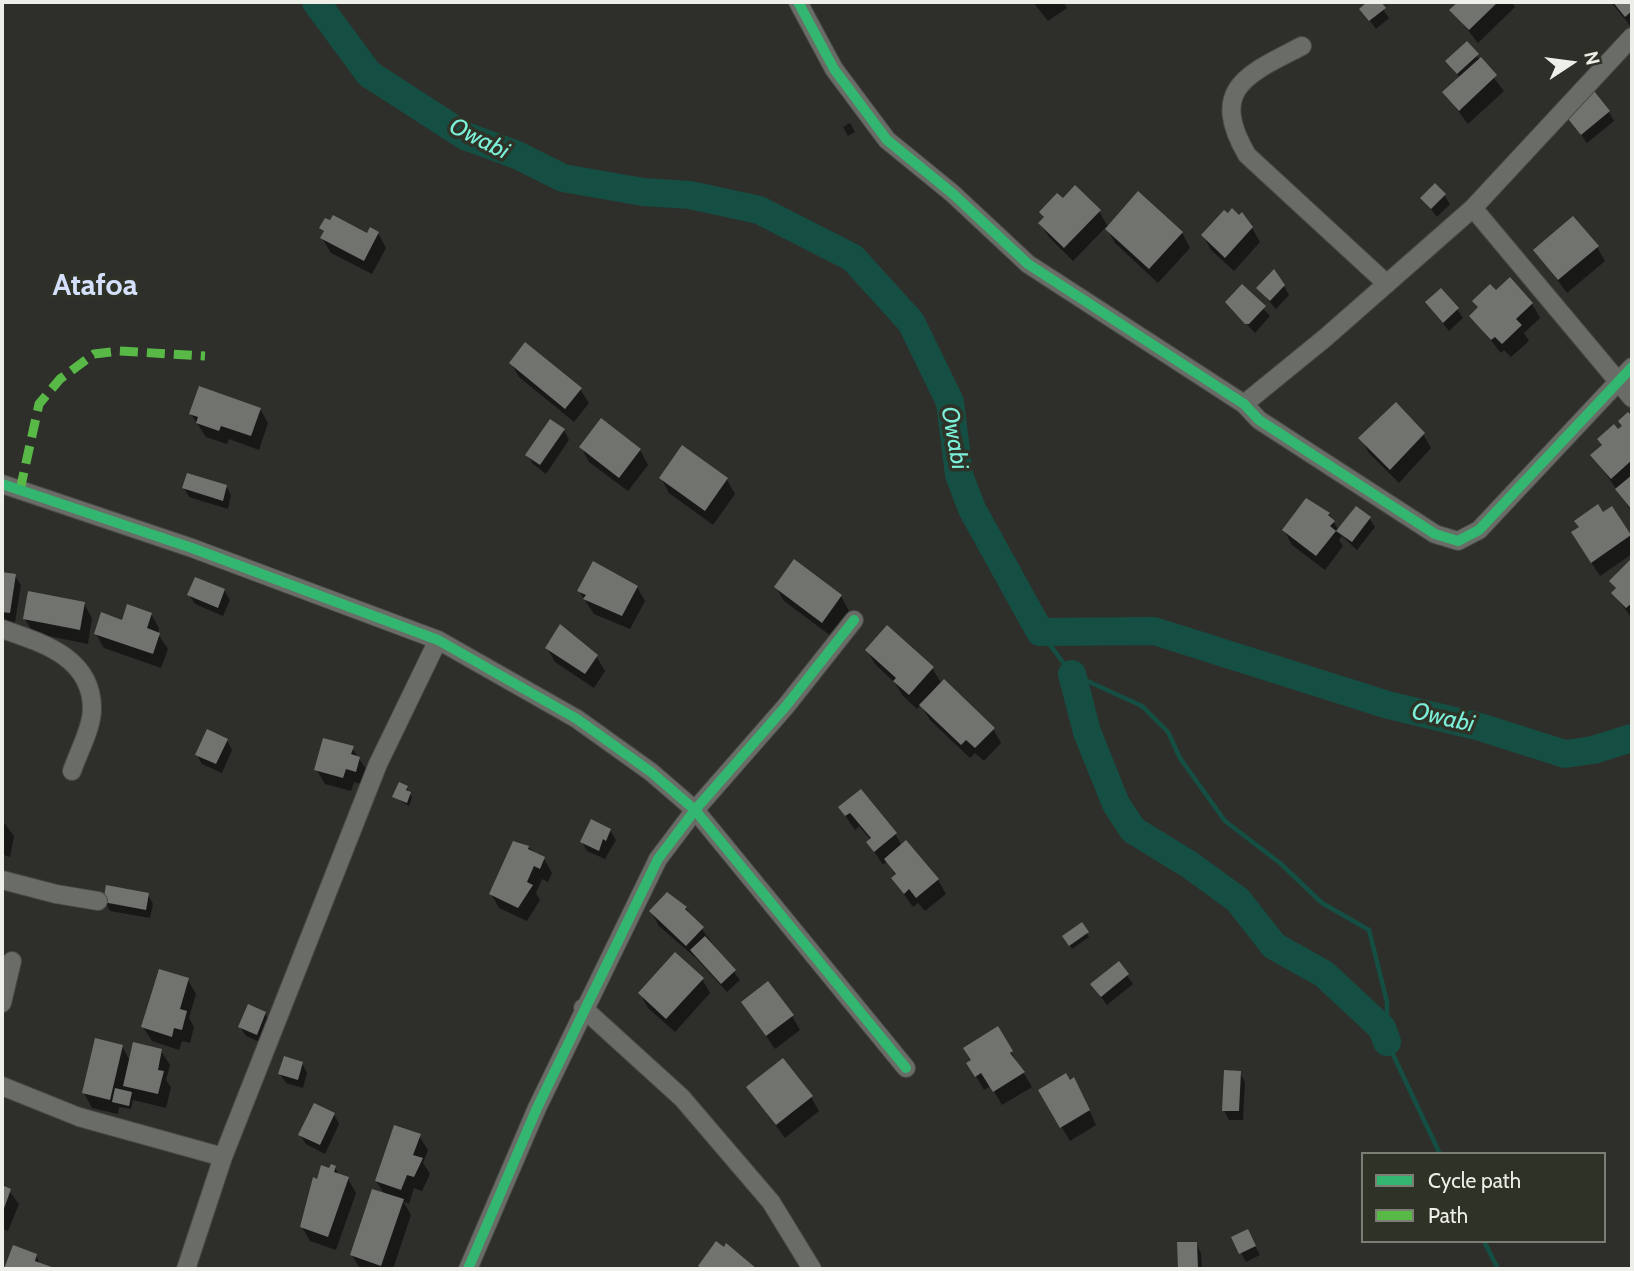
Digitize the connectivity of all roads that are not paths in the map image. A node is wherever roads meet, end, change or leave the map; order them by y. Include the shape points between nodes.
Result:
1 (799, 2) edge
2 (1632, 37) edge
3 (1302, 46) dead end
4 (1473, 208) junction
5 (1387, 284) junction
6 (1632, 367) edge
7 (1619, 384) junction
8 (1632, 398) edge
9 (1244, 404) junction
10 (2, 484) edge
11 (854, 620) dead end
12 (2, 629) edge
13 (438, 640) junction
14 (72, 771) dead end
15 (695, 810) junction
16 (2, 880) edge
17 (98, 901) dead end
18 (12, 961) dead end
19 (2, 1003) edge
20 (583, 1009) junction
21 (906, 1068) dead end
22 (2, 1086) edge
23 (223, 1157) junction
24 (186, 1269) edge
25 (468, 1269) edge
26 (812, 1269) edge

1 - 9 street via 835,69 887,140 1028,264
2 - 4 street
3 - 5 street via 1241,81 1232,105 1232,129 1247,155
4 - 5 street
4 - 7 street
5 - 9 street
6 - 7 street
7 - 8 street
7 - 9 street via 1479,530 1458,541 1435,534 1259,420
10 - 13 street via 192,548
11 - 15 street
12 - 14 street via 45,644 75,663 88,683 92,711
13 - 15 street via 577,719
13 - 23 street via 379,764
15 - 20 street via 657,859
15 - 21 street
16 - 17 street
18 - 19 street
20 - 25 street
20 - 26 street via 682,1098 771,1202
22 - 23 street via 92,1121
23 - 24 street

